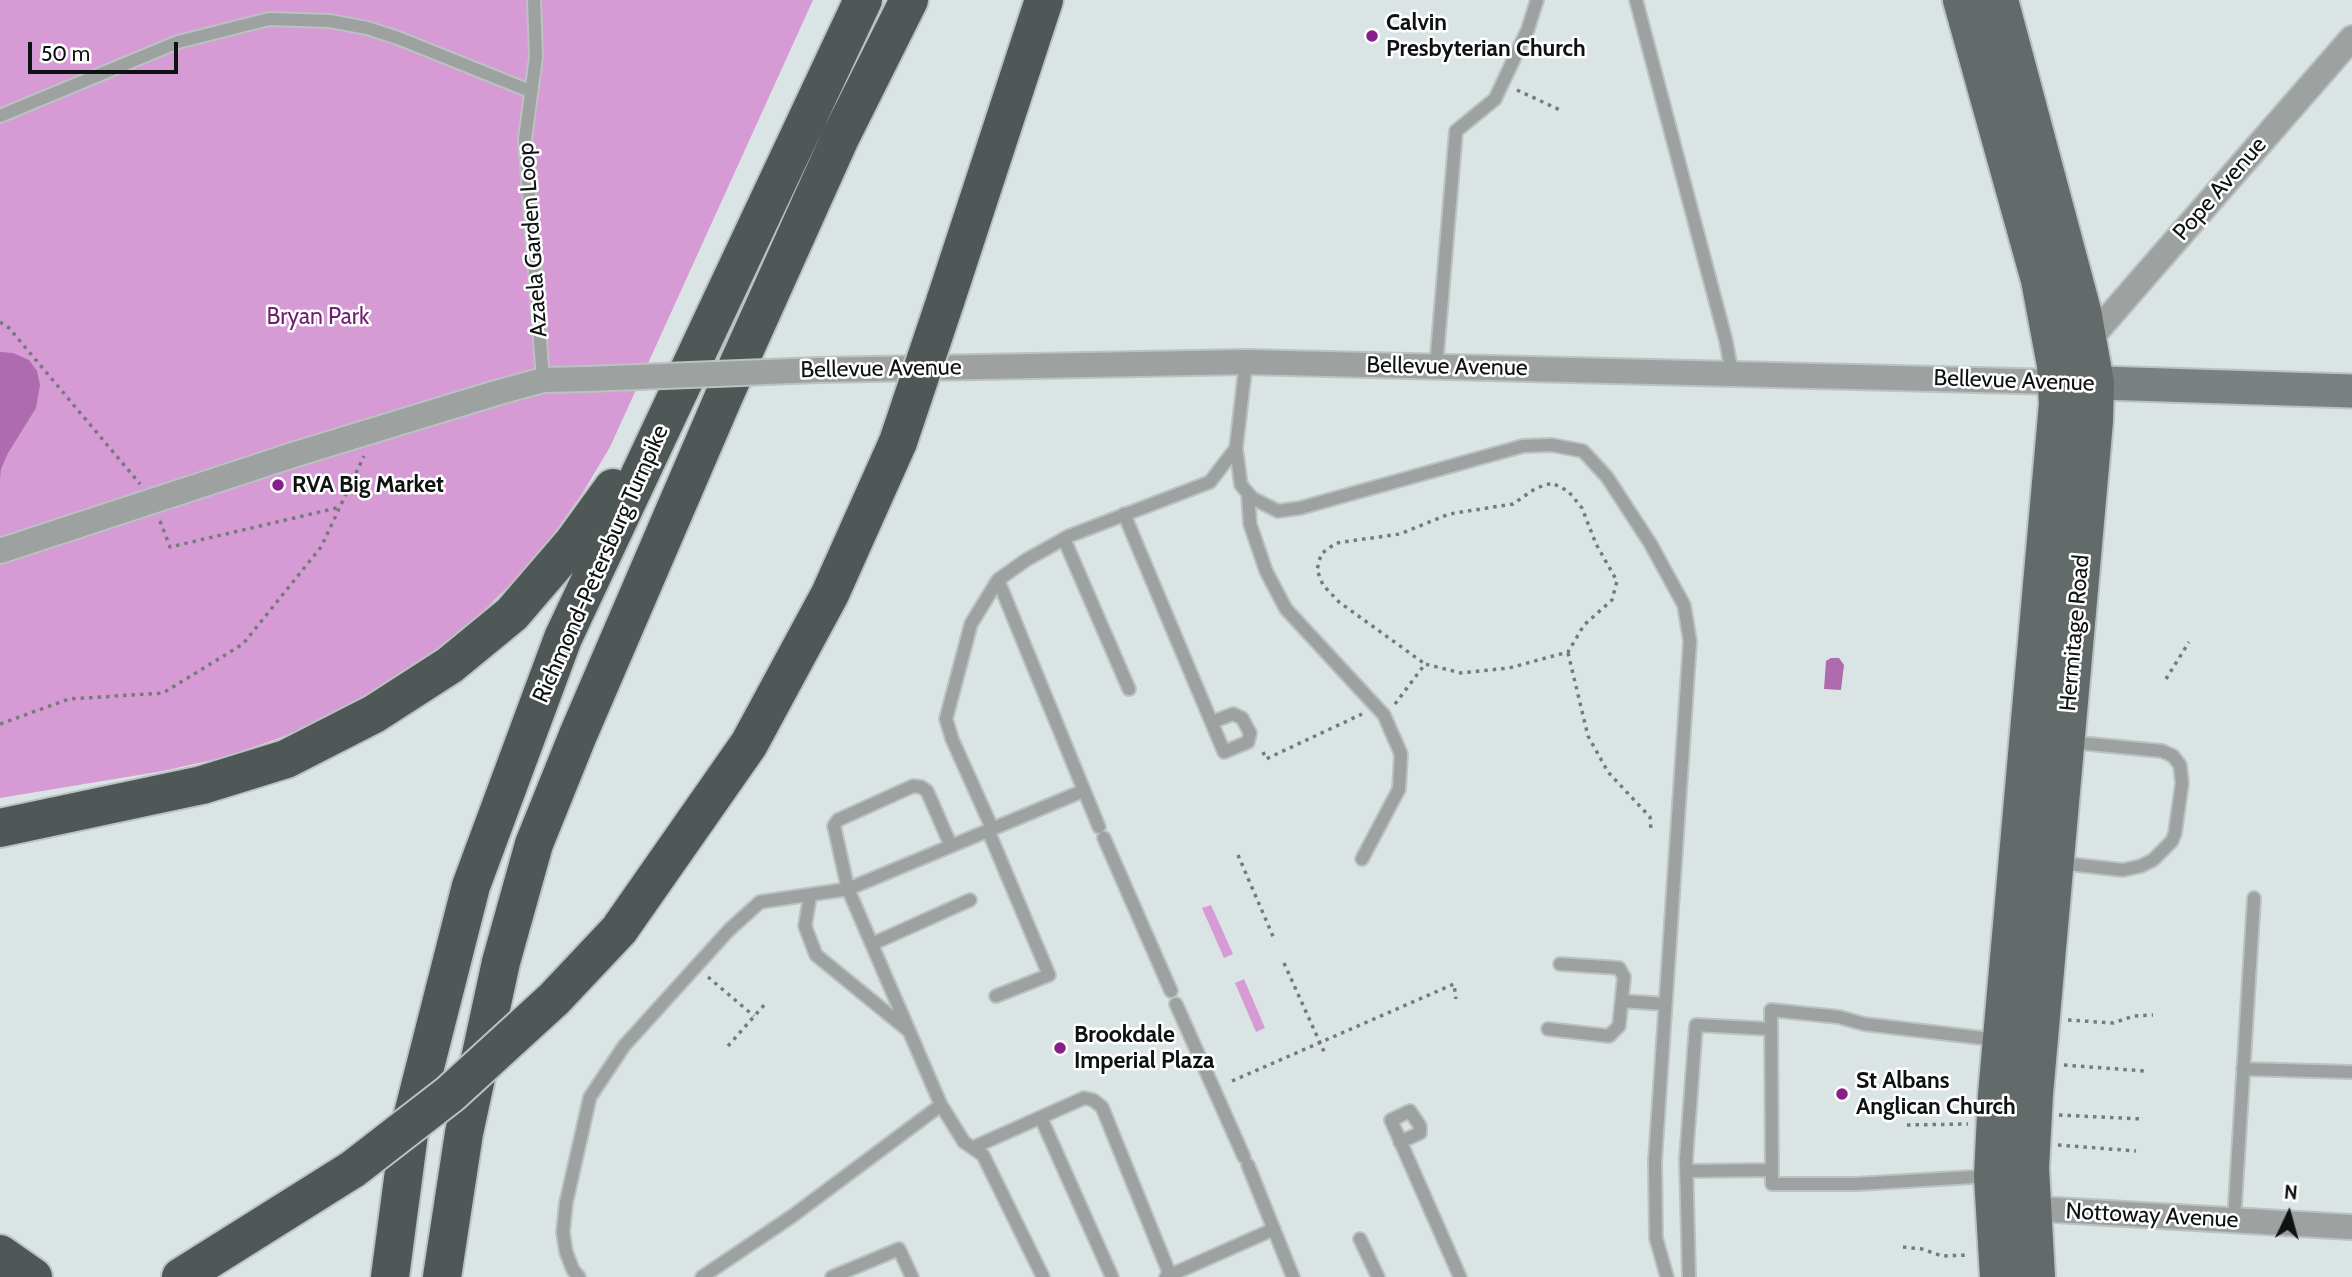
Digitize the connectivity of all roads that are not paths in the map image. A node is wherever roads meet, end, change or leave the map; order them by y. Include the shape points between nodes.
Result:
1 (534, 0) edge
2 (863, 0) edge
3 (908, 0) edge
4 (1044, 0) edge
5 (1537, 0) edge
6 (1636, 0) edge
7 (1962, 0) edge
8 (1998, 0) edge
9 (2352, 38) edge
10 (530, 91) junction
11 (0, 116) edge
12 (2089, 340) junction
13 (1246, 362) junction
14 (1436, 367) junction
15 (1732, 374) junction
16 (543, 380) junction
17 (2058, 382) junction
18 (2095, 383) junction
19 (2352, 391) edge
20 (666, 416) junction
21 (1236, 448) junction
22 (1248, 493) junction
23 (1124, 514) junction
24 (1064, 539) junction
25 (0, 551) edge
26 (998, 580) junction
27 (1129, 689) dead end
28 (1212, 722) dead end
29 (2065, 742) junction
30 (1083, 790) junction
31 (8, 825) edge
32 (990, 829) junction
33 (950, 846) junction
34 (1362, 859) dead end
35 (2054, 863) junction
36 (848, 889) junction
37 (810, 896) junction
38 (2254, 898) dead end
39 (970, 900) dead end
40 (872, 944) junction
41 (1560, 964) dead end
42 (1171, 991) dead end
43 (996, 996) dead end
44 (1622, 1001) junction
45 (1176, 1004) dead end
46 (1665, 1004) junction
47 (1771, 1029) junction
48 (1548, 1030) dead end
49 (911, 1033) junction
50 (2002, 1040) junction
51 (2243, 1069) junction
52 (2352, 1072) edge
53 (941, 1105) junction
54 (1041, 1118) junction
55 (1401, 1142) dead end
56 (974, 1147) junction
57 (1772, 1170) junction
58 (1686, 1171) junction
59 (1993, 1191) junction
60 (2031, 1208) junction
61 (2234, 1221) junction
62 (2352, 1227) edge
63 (1274, 1229) junction
64 (249, 1236) junction
65 (1360, 1239) dead end
66 (1986, 1265) edge
67 (1168, 1276) edge
68 (166, 1277) edge
69 (181, 1277) edge
70 (390, 1277) edge
71 (442, 1277) edge
72 (579, 1277) edge
73 (702, 1277) edge
74 (832, 1277) edge
75 (912, 1277) edge
76 (1043, 1277) edge
77 (1112, 1277) edge
78 (1293, 1277) edge
79 (1378, 1277) edge
80 (1460, 1277) edge
81 (1667, 1277) edge
82 (1689, 1277) edge
83 (2036, 1277) edge

1 - 10 lane, Azaela Garden Loop via 536,57
2 - 20 highway, Richmond-Petersburg Turnpike
3 - 71 highway, Richmond-Petersburg Turnpike via 840,138 724,396 534,844 501,962 466,1120
4 - 64 highway, bridge via 898,442 830,594 748,744 619,930 554,999 450,1094 353,1168
5 - 14 lane via 1495,99 1456,131
6 - 15 lane
7 - 17 main road, Hermitage Road via 2040,280
8 - 12 main road, Hermitage Road
9 - 12 street, Pope Avenue
10 - 11 lane via 367,28 330,21 269,19 178,42
10 - 16 lane, Azaela Garden Loop via 525,139
12 - 18 main road, Hermitage Road
13 - 14 street, Bellevue Avenue
13 - 16 street, Bellevue Avenue, bridge
13 - 21 lane
14 - 15 street, Bellevue Avenue
15 - 17 street, Bellevue Avenue
16 - 25 street via 377,428
17 - 18 street, Bellevue Avenue
17 - 50 main road, Hermitage Road
18 - 19 street, Bellevue Avenue
18 - 29 main road, Hermitage Road
20 - 31 highway via 573,543 512,614 450,665 373,714 286,759 202,785
20 - 70 highway, Richmond-Petersburg Turnpike via 563,638 471,886 410,1126
21 - 22 lane via 1241,485
21 - 23 lane via 1210,482
22 - 34 lane via 1250,524 1266,571 1286,609 1384,715 1401,754 1399,789
22 - 46 lane via 1278,511 1300,508 1523,446 1583,450 1607,477 1684,605 1690,641
23 - 24 lane
23 - 28 lane
24 - 26 lane
24 - 27 lane
26 - 30 lane
26 - 32 lane via 971,624 946,719
29 - 35 main road, Hermitage Road
29 - 35 lane via 2162,751 2180,765 2182,783 2172,841 2153,860 2123,870
30 - 32 lane
30 - 42 lane
32 - 33 lane
32 - 43 lane via 1049,975
33 - 36 lane
33 - 36 lane via 928,791 914,786 838,820 834,826
35 - 60 main road, Hermitage Road via 2034,1094
36 - 37 lane
36 - 40 lane
37 - 49 lane via 805,926 816,955
37 - 72 lane via 760,902 729,930 624,1046 590,1097 563,1232 566,1252
38 - 51 lane
39 - 40 lane
40 - 49 lane
41 - 44 lane via 1619,968 1624,977
44 - 46 lane
44 - 48 lane via 1619,1026 1609,1036
45 - 63 lane
46 - 81 lane via 1654,1161 1656,1238
47 - 50 lane via 1770,1010
47 - 57 lane
47 - 58 lane via 1696,1025
49 - 53 lane
50 - 59 main road, Hermitage Road
51 - 52 lane
51 - 61 lane
53 - 56 lane via 964,1142
53 - 73 lane
54 - 56 lane
54 - 67 lane via 1084,1098 1102,1107
54 - 77 lane
55 - 80 lane
56 - 76 lane via 983,1155
57 - 58 lane
57 - 59 lane via 1772,1184
58 - 82 lane
59 - 60 street, Nottoway Avenue
59 - 66 main road, Hermitage Road
60 - 61 street, Nottoway Avenue
60 - 83 main road, Hermitage Road
61 - 62 street, Nottoway Avenue
63 - 67 lane
63 - 78 lane
64 - 68 highway
64 - 69 highway
65 - 79 lane
74 - 75 lane via 899,1249

